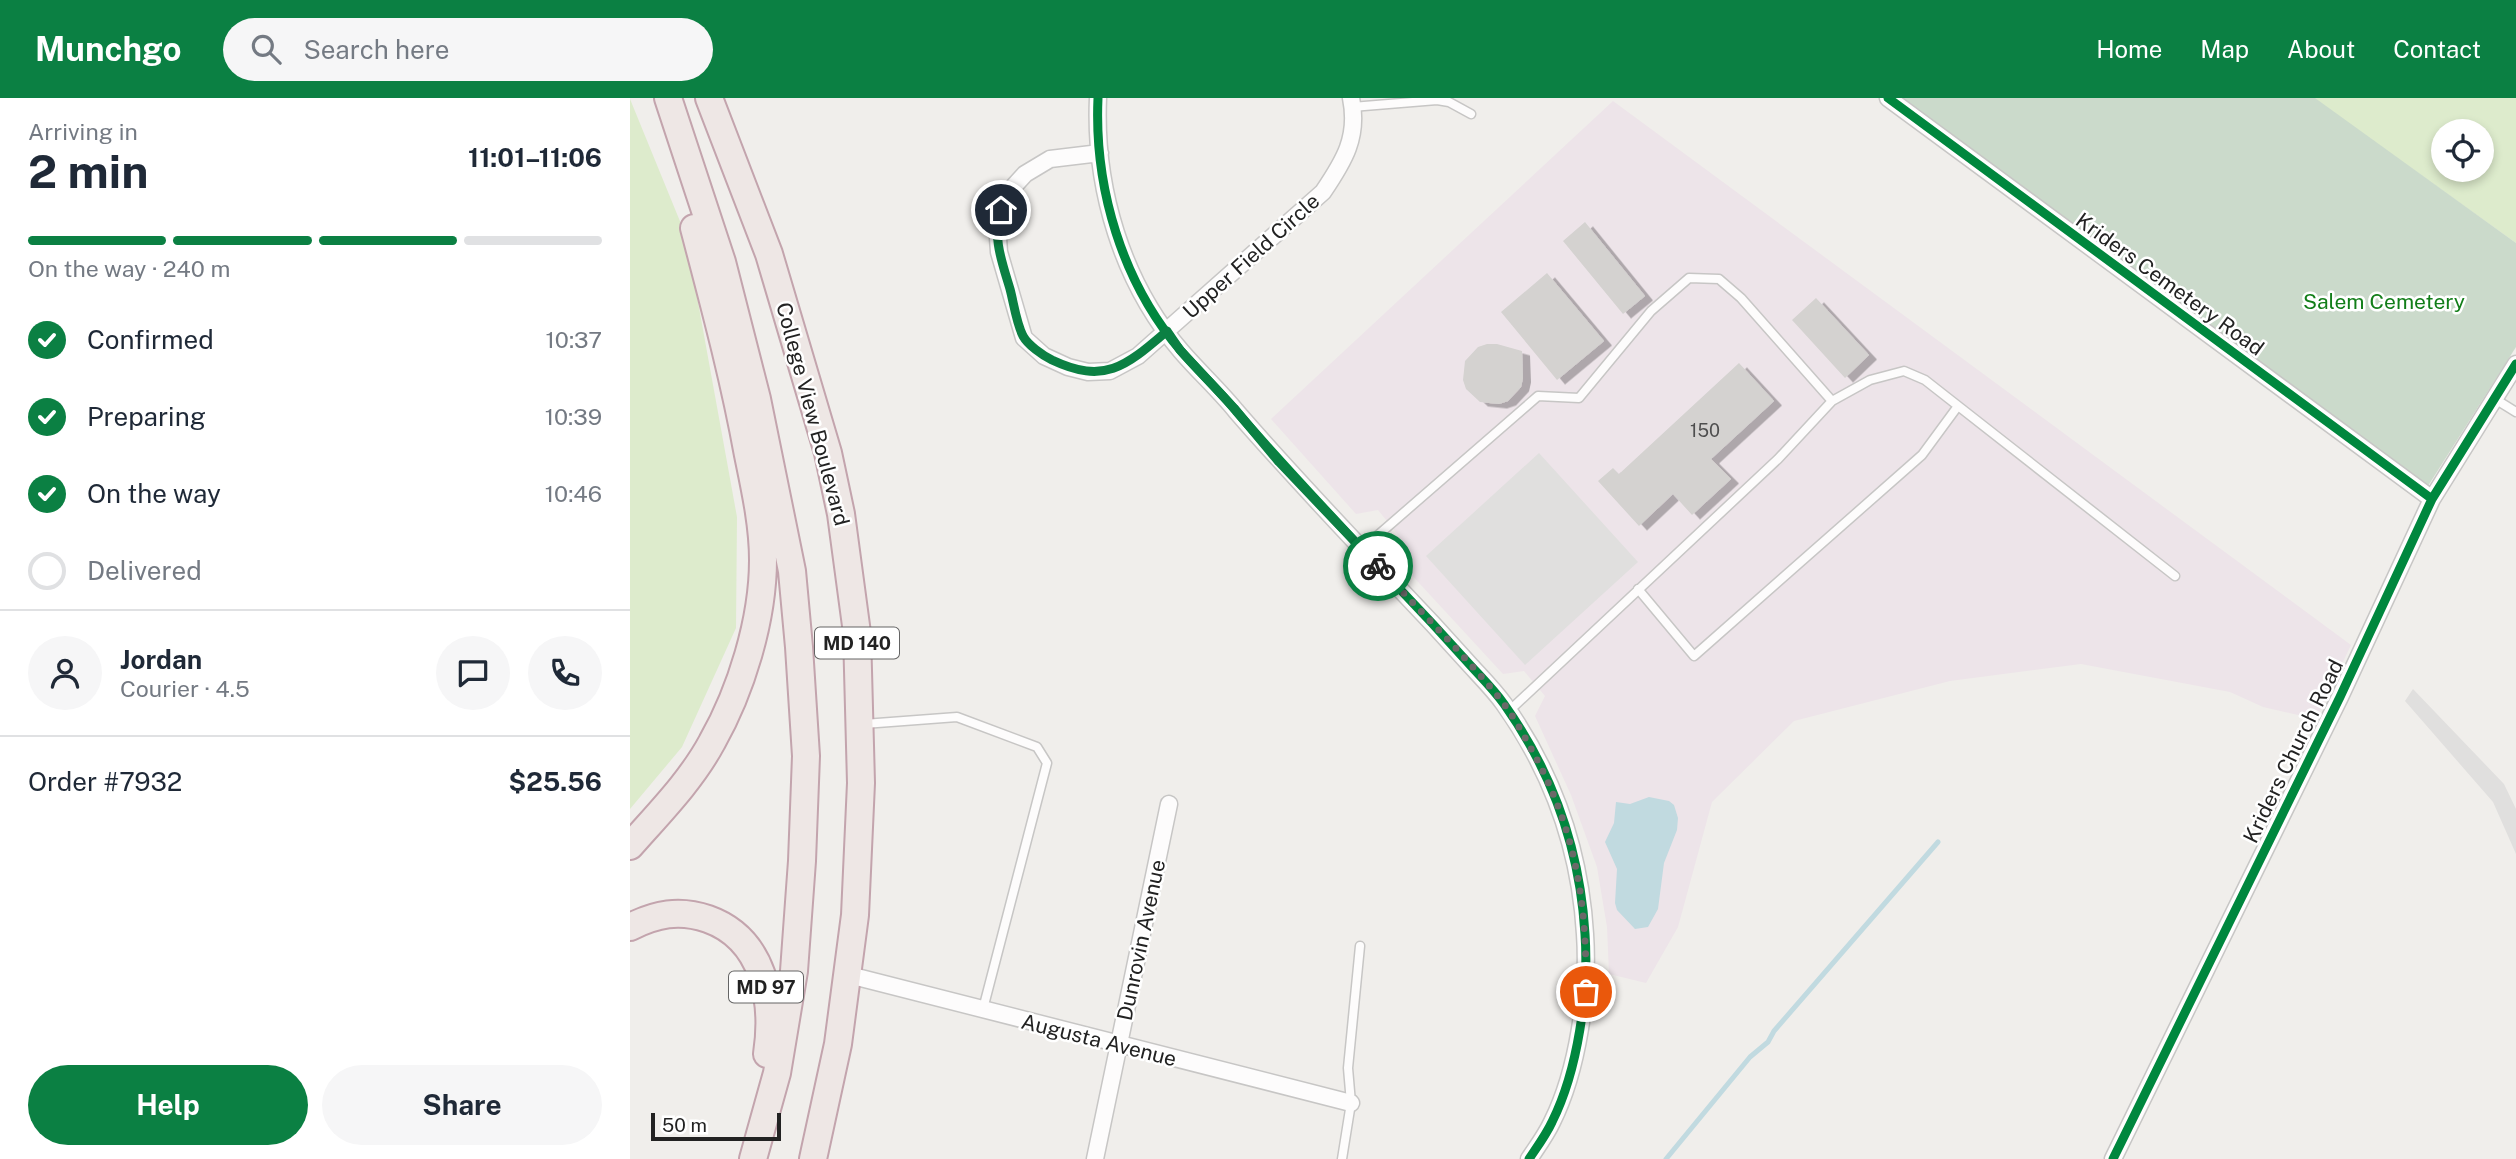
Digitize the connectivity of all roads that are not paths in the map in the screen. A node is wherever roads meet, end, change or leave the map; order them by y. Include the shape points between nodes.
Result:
1 (660, 98) edge
2 (668, 98) edge
3 (709, 98) edge
4 (1098, 98) edge
5 (1888, 98) edge
6 (1352, 102) edge
7 (1471, 114) dead end
8 (1100, 153) junction
9 (1167, 331) junction
10 (2516, 364) edge
11 (2495, 399) junction
12 (1832, 401) junction
13 (1958, 406) junction
14 (2516, 412) edge
15 (2432, 499) junction
16 (1362, 549) junction
17 (2175, 576) dead end
18 (1639, 589) junction
19 (1508, 711) junction
20 (861, 724) junction
21 (1169, 804) dead end
22 (630, 846) edge
23 (630, 927) edge
24 (1360, 946) dead end
25 (849, 975) junction
26 (983, 1010) junction
27 (1119, 1045) junction
28 (1351, 1103) junction
29 (816, 1152) edge
30 (743, 1159) edge
31 (753, 1159) edge
32 (1095, 1159) edge
33 (1342, 1159) edge
34 (1529, 1159) edge
35 (2113, 1159) edge

1 - 22 highway via 734,376 763,559 751,641 722,722 694,771
2 - 31 highway, MD 140 via 722,262 757,399 792,571 799,647 806,756 794,971 777,1073
3 - 20 highway, College View Boulevard / MD 140 via 769,254 828,453 851,576
4 - 8 street
5 - 15 street, Kriders Cemetery Road
6 - 7 lane via 1437,100
6 - 9 street, Upper Field Circle via 1353,135 1344,161 1323,192
8 - 9 street via 1121,252
8 - 9 street, Upper Field Circle via 1050,159 1026,174 1005,196 997,224 999,252 1024,338 1044,356 1068,368 1110,371 1138,356
9 - 16 street via 1279,462
10 - 11 street, Kriders Church Road
11 - 14 lane
11 - 15 street, Kriders Church Road
12 - 13 lane via 1871,380 1904,371 1925,380
12 - 16 lane via 1719,279 1689,278 1651,312 1579,398 1538,396
12 - 18 lane via 1778,459
13 - 17 lane
13 - 18 lane via 1922,455 1695,656
15 - 35 street, Kriders Church Road
16 - 19 street
18 - 19 lane
19 - 34 street via 1547,776 1577,861 1586,954 1586,992 1571,1068 1553,1121
20 - 25 highway, College View Boulevard / MD 140 via 859,854
20 - 26 lane via 957,717 1037,747 1047,763
21 - 27 street, Dunrovin Avenue
23 - 30 highway, MD 97 via 664,913 700,916 738,935 759,965 765,983 769,1040
24 - 28 lane via 1348,1068
25 - 26 street, Augusta Avenue
25 - 29 highway, College View Boulevard / MD 140
26 - 27 street, Augusta Avenue
27 - 28 street, Augusta Avenue
27 - 32 street, Dunrovin Avenue
28 - 33 lane

